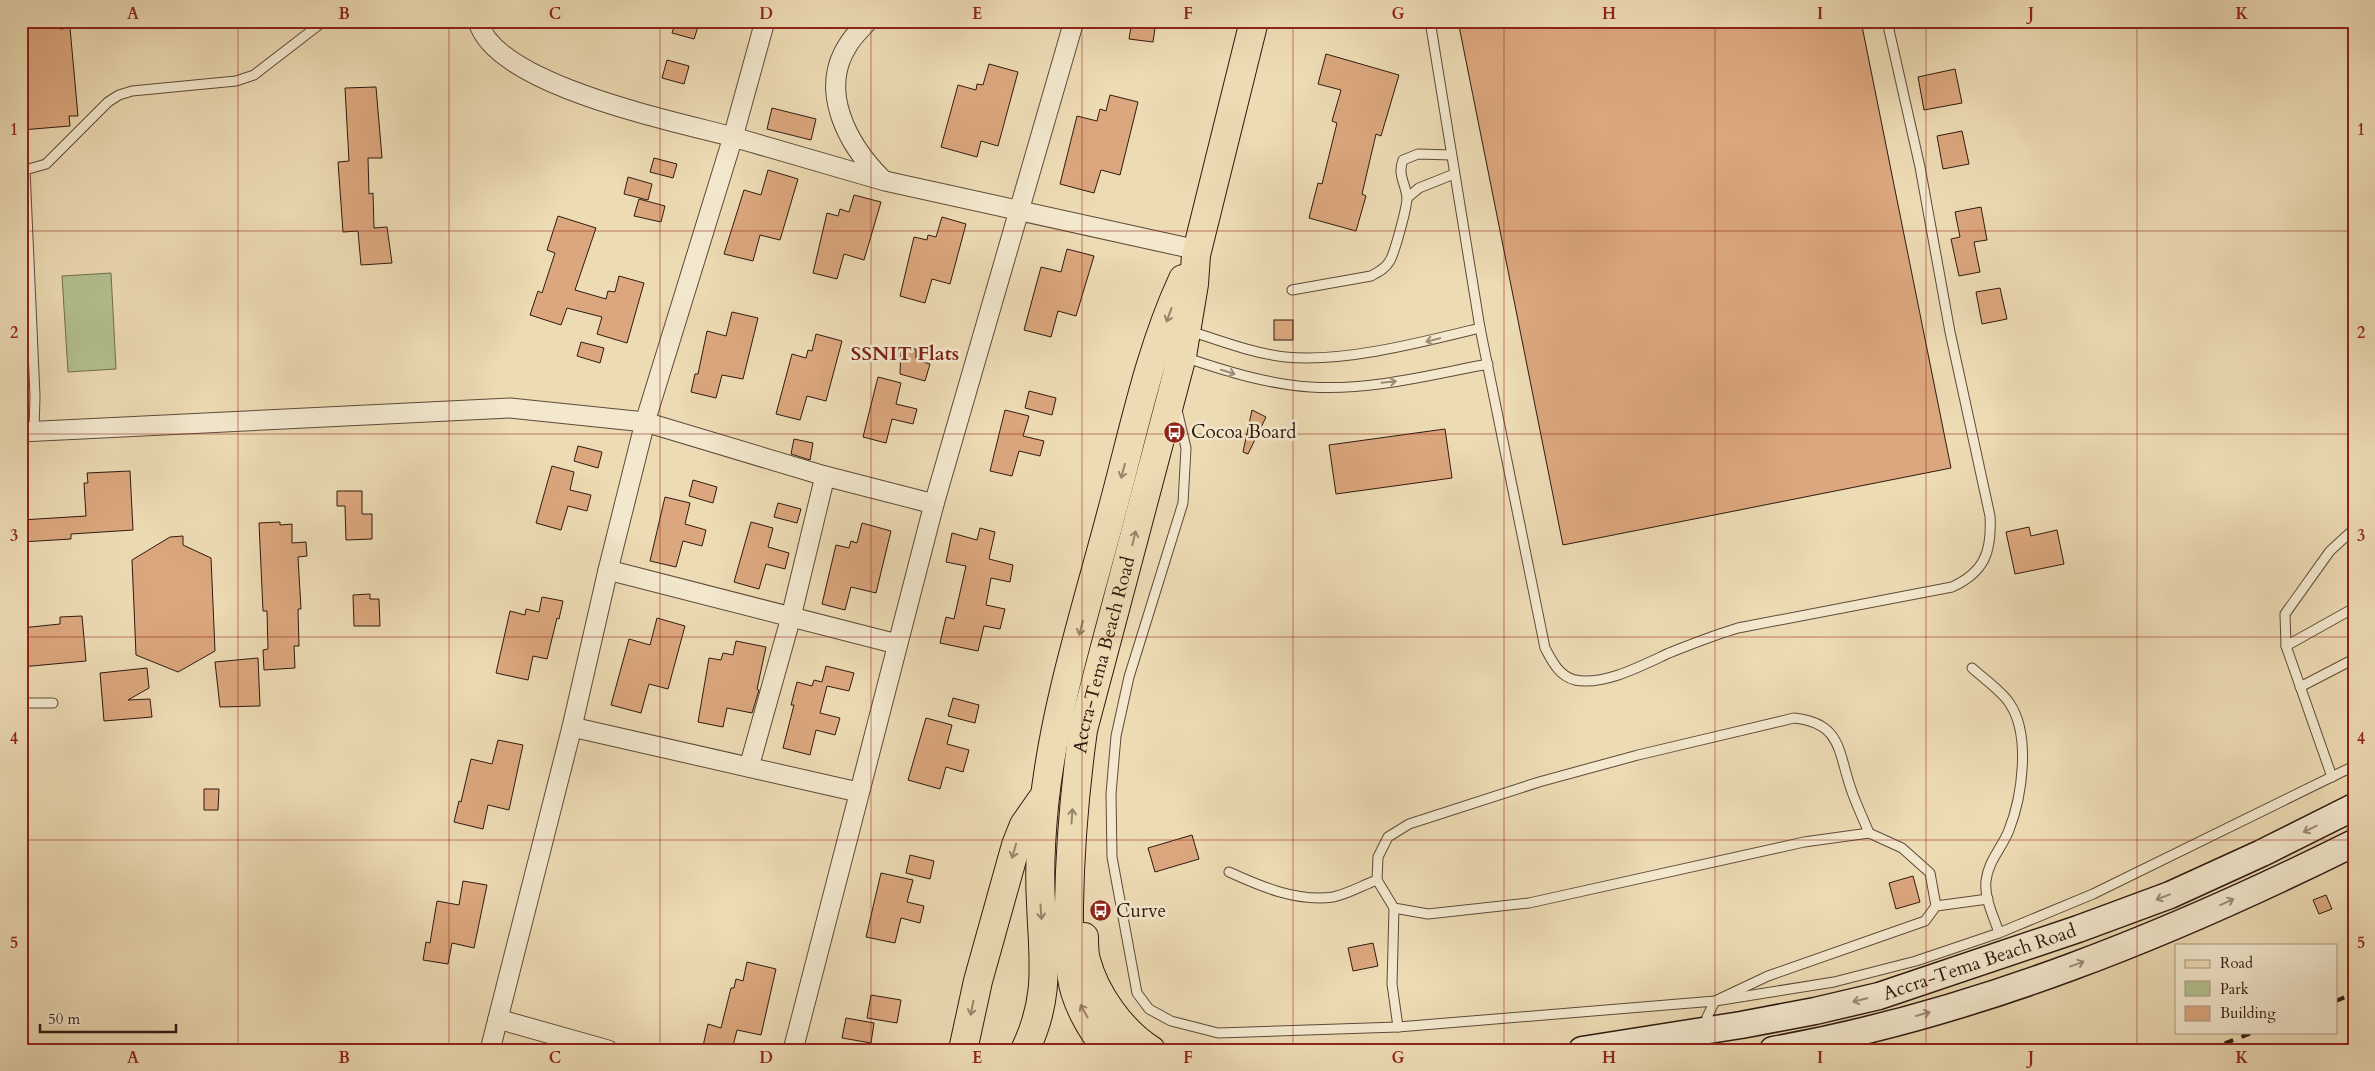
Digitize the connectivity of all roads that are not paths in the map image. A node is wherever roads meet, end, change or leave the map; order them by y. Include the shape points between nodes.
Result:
1 (324, 21) edge
2 (478, 21) edge
3 (765, 21) edge
4 (868, 21) edge
5 (1074, 21) edge
6 (1254, 21) edge
7 (1430, 21) edge
8 (1887, 21) edge
9 (733, 137) junction
10 (1451, 155) junction
11 (23, 171) edge
12 (1454, 174) junction
13 (885, 181) junction
14 (1407, 198) junction
15 (1021, 210) junction
16 (1197, 252) junction
17 (1292, 290) dead end
18 (1480, 328) junction
19 (1187, 330) junction
20 (1182, 356) junction
21 (1488, 364) junction
22 (1172, 390) junction
23 (645, 422) junction
24 (27, 431) edge
25 (825, 476) junction
26 (934, 504) junction
27 (2354, 529) edge
28 (608, 570) junction
29 (2354, 608) edge
30 (791, 617) junction
31 (897, 644) junction
32 (2286, 646) junction
33 (2354, 659) edge
34 (1972, 668) dead end
35 (2300, 687) junction
36 (21, 703) edge
37 (53, 703) dead end
38 (572, 727) junction
39 (2354, 766) edge
40 (749, 768) junction
41 (2332, 777) junction
42 (858, 792) junction
43 (1046, 793) junction
44 (2354, 807) edge
45 (1869, 833) junction
46 (2354, 843) edge
47 (1070, 854) junction
48 (1229, 872) dead end
49 (1377, 880) junction
50 (1988, 899) junction
51 (1936, 906) junction
52 (1394, 908) junction
53 (1999, 933) junction
54 (1715, 1000) junction
55 (498, 1019) junction
56 (1398, 1026) junction
57 (1707, 1040) edge
58 (490, 1050) edge
59 (608, 1050) edge
60 (793, 1050) edge
61 (963, 1050) edge
62 (1025, 1050) edge
63 (1111, 1050) edge
64 (1150, 1050) edge
65 (1582, 1050) edge
66 (1773, 1050) edge

1 - 11 lane via 254,75 119,95 46,164
2 - 9 street via 489,44 505,58 577,94
3 - 9 street
4 - 13 street via 847,46 836,75 837,102 842,125 866,163
5 - 15 street
6 - 16 main road, Accra-Tema Beach Road
7 - 10 lane
8 - 21 lane via 1920,167 1950,332 1990,516 1991,536 1978,572 1952,587 1738,628 1635,669 1598,680 1574,680 1556,669 1544,648
9 - 13 street
9 - 23 street
10 - 12 lane
10 - 14 lane via 1418,154 1403,160 1400,172
11 - 24 lane via 35,396
12 - 14 lane via 1419,188
12 - 18 lane
13 - 15 street
14 - 17 lane via 1394,252 1382,270 1371,276
15 - 16 street
15 - 26 street
16 - 19 main road, Accra-Tema Beach Road
16 -> 43 main road, Accra-Tema Beach Road via 1182,280 1150,369 1071,664 1050,759
18 -> 19 lane via 1414,344 1321,358 1250,351
18 - 21 lane
19 - 20 main road, Accra-Tema Beach Road
20 -> 21 lane via 1241,376 1310,387 1408,380
20 - 22 main road, Accra-Tema Beach Road
47 -> 22 main road, Accra-Tema Beach Road via 1083,730
22 - 56 lane via 1186,448 1183,503 1129,677 1116,736 1111,794 1112,857 1137,993 1150,1009 1171,1021 1218,1033
23 - 24 street via 510,408
23 - 25 street
23 - 28 street
25 - 26 street
25 - 30 street
26 - 31 street
27 - 32 lane via 2330,551 2285,614
28 - 30 street
28 - 38 street
29 - 32 lane
30 - 31 street
30 - 40 street
31 - 42 street
32 - 35 lane
33 - 35 lane
34 - 50 lane via 2010,704 2020,730 2022,769 2017,807 2008,832 1990,863 1985,882
35 - 41 lane
36 - 37 lane
38 - 40 street
38 - 55 street
39 - 41 lane
40 - 42 street
41 - 53 lane via 2093,894
42 - 60 street
43 -> 61 main road via 1024,824 1016,845 978,981
43 -> 62 main road, Accra-Tema Beach Road via 1041,866 1043,1000
44 -> 57 main road, Accra-Tema Beach Road via 2170,895 2061,936 1878,996
45 - 49 lane via 1831,732 1812,720 1794,718 1638,755 1409,824 1388,837 1378,856
45 - 51 lane via 1902,848 1930,872
45 - 52 lane via 1804,842 1529,903 1428,914
66 -> 46 main road via 1887,1024 1988,995 2079,963 2171,927
63 -> 47 main road, Accra-Tema Beach Road via 1094,1030 1079,1002 1072,978
47 - 64 main road via 1079,885 1085,959 1096,990 1122,1025
48 - 49 lane via 1271,891 1305,897 1334,897
49 - 52 lane
50 - 51 lane
50 - 53 lane
51 - 54 lane via 1924,920 1768,976
52 - 56 lane via 1392,984
53 - 54 lane via 1865,975
54 - 56 lane
54 - 57 lane via 1707,1017
55 - 58 street
55 - 59 street
57 - 65 main road, Accra-Tema Beach Road

